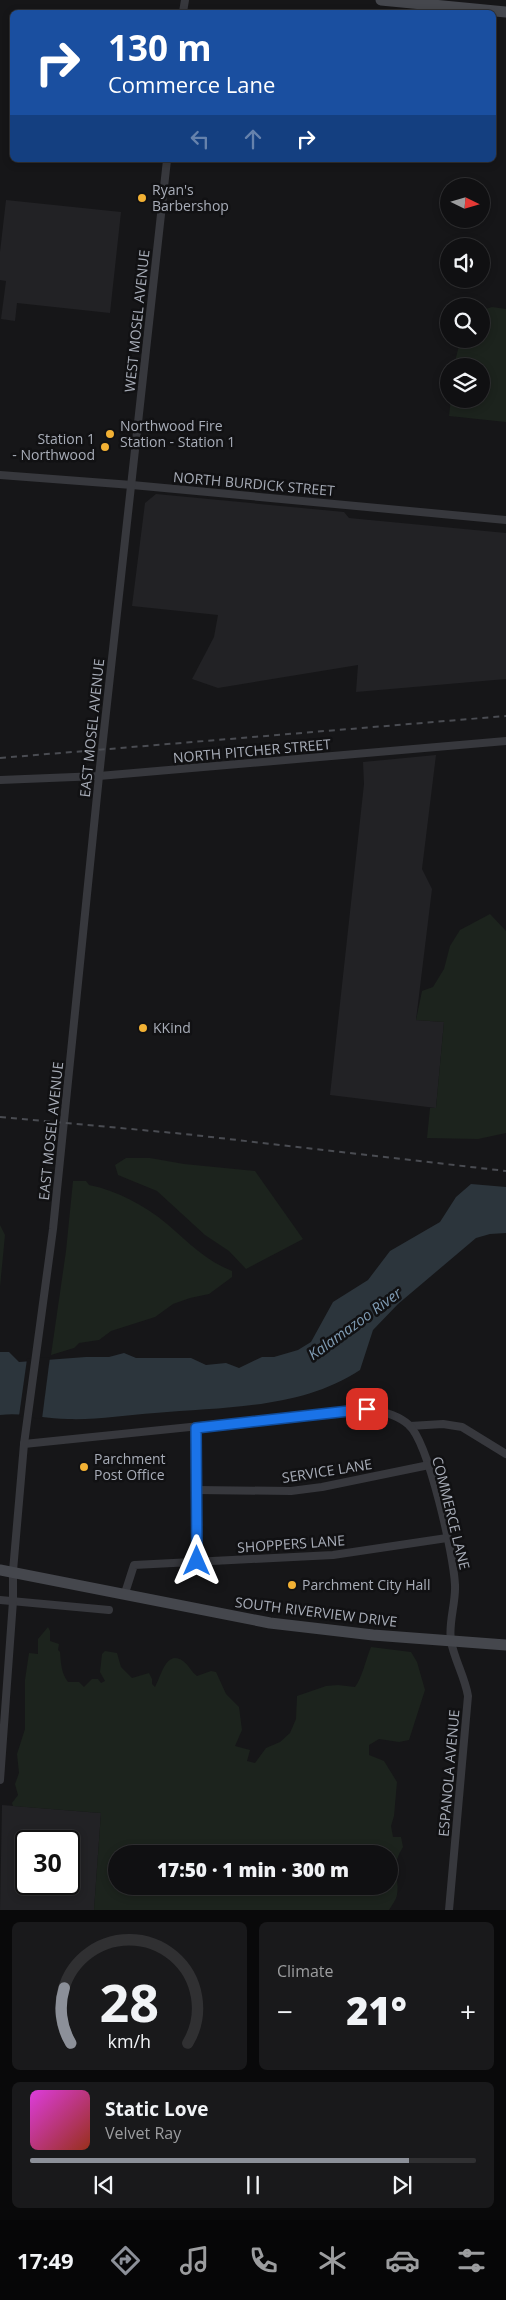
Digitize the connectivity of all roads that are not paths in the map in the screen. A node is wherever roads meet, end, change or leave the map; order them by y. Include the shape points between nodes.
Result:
1 (381, 0) edge
2 (485, 10) edge
3 (167, 162) edge
4 (0, 475) edge
5 (132, 485) junction
6 (506, 520) edge
7 (506, 741) edge
8 (99, 776) junction
9 (0, 780) edge
10 (410, 1426) junction
11 (196, 1428) junction
12 (24, 1444) junction
13 (506, 1454) edge
14 (429, 1465) junction
15 (197, 1490) junction
16 (447, 1538) junction
17 (197, 1561) junction
18 (0, 1570) edge
19 (13, 1571) junction
20 (125, 1593) junction
21 (0, 1600) edge
22 (13, 1601) junction
23 (108, 1610) dead end
24 (451, 1641) junction
25 (506, 1645) edge
26 (0, 1780) edge
27 (449, 1910) edge

1 - 2 street
3 - 5 street, WEST MOSEL AVENUE
4 - 5 street, NORTH BURDICK STREET
5 - 6 street, NORTH BURDICK STREET
5 - 8 street, EAST MOSEL AVENUE
7 - 8 street, NORTH PITCHER STREET
8 - 9 street, NORTH PITCHER STREET
8 - 12 street, EAST MOSEL AVENUE via 53,1229
10 - 11 street via 388,1413 367,1409
10 - 13 street via 444,1424 462,1428
10 - 14 street, COMMERCE LANE
11 - 12 street
11 - 15 street
12 - 19 street, EAST MOSEL AVENUE
14 - 15 street, SERVICE LANE via 291,1491
14 - 16 street, COMMERCE LANE
15 - 17 street
16 - 17 street, SHOPPERS LANE via 334,1555
16 - 24 street, COMMERCE LANE via 455,1587
17 - 20 street, SHOPPERS LANE via 134,1565
18 - 19 street, SOUTH RIVERVIEW DRIVE
19 - 20 street, SOUTH RIVERVIEW DRIVE
19 - 22 street, EAST MOSEL AVENUE
20 - 24 street, SOUTH RIVERVIEW DRIVE via 236,1618 299,1628
21 - 22 street
22 - 23 street
22 - 26 street, EAST MOSEL AVENUE
24 - 25 street, SOUTH RIVERVIEW DRIVE
24 - 27 street, ESPANOLA AVENUE via 468,1696

